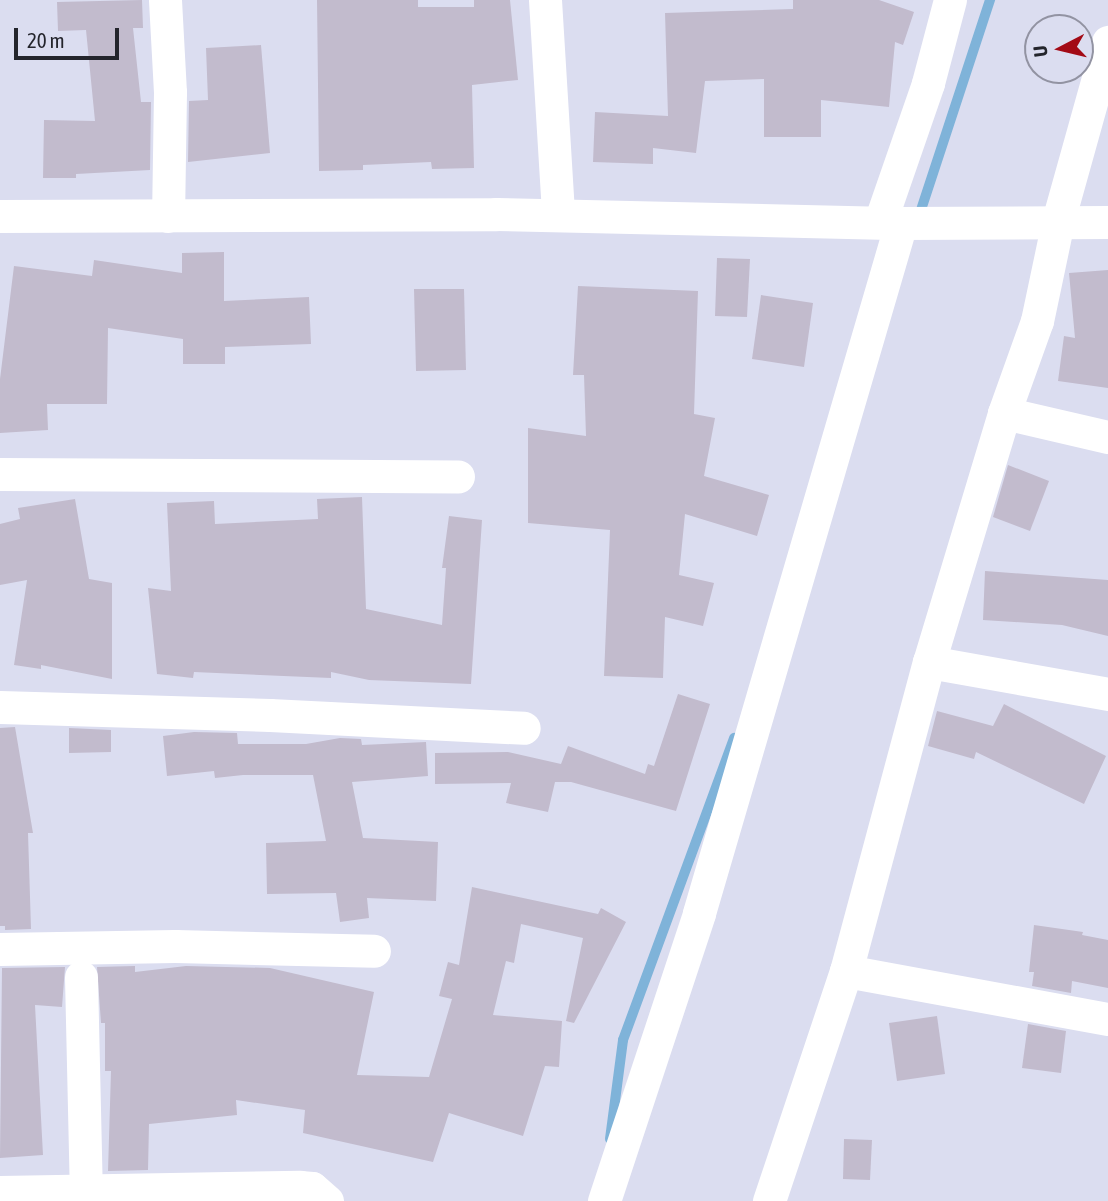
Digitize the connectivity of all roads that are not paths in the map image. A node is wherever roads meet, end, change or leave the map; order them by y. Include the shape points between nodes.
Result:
1 (165, 0) edge
2 (545, 0) edge
3 (950, 0) edge
4 (1108, 42) edge
5 (558, 215) junction
6 (0, 216) edge
7 (168, 216) junction
8 (897, 222) junction
9 (1046, 222) junction
10 (1108, 222) edge
11 (1004, 413) junction
12 (1108, 436) edge
13 (0, 474) edge
14 (458, 476) dead end
15 (929, 662) junction
16 (1108, 694) edge
17 (0, 707) edge
18 (524, 728) dead end
19 (0, 949) edge
20 (374, 951) dead end
21 (846, 971) junction
22 (81, 977) dead end
23 (1108, 1019) edge
24 (86, 1190) junction
25 (0, 1192) edge
26 (327, 1201) edge
27 (604, 1201) edge
28 (769, 1201) edge

1 - 7 street via 170,92
2 - 5 street
3 - 8 street
4 - 9 street
5 - 7 street
5 - 8 street
6 - 7 street
8 - 9 street
8 - 27 street via 699,913
9 - 10 street
9 - 11 street via 1037,321
11 - 12 street
11 - 15 street
13 - 14 street
15 - 16 street
15 - 21 street
17 - 18 street
19 - 20 street via 175,946
21 - 23 street
21 - 28 street
22 - 24 street
24 - 25 street
24 - 26 street via 300,1187 312,1188

